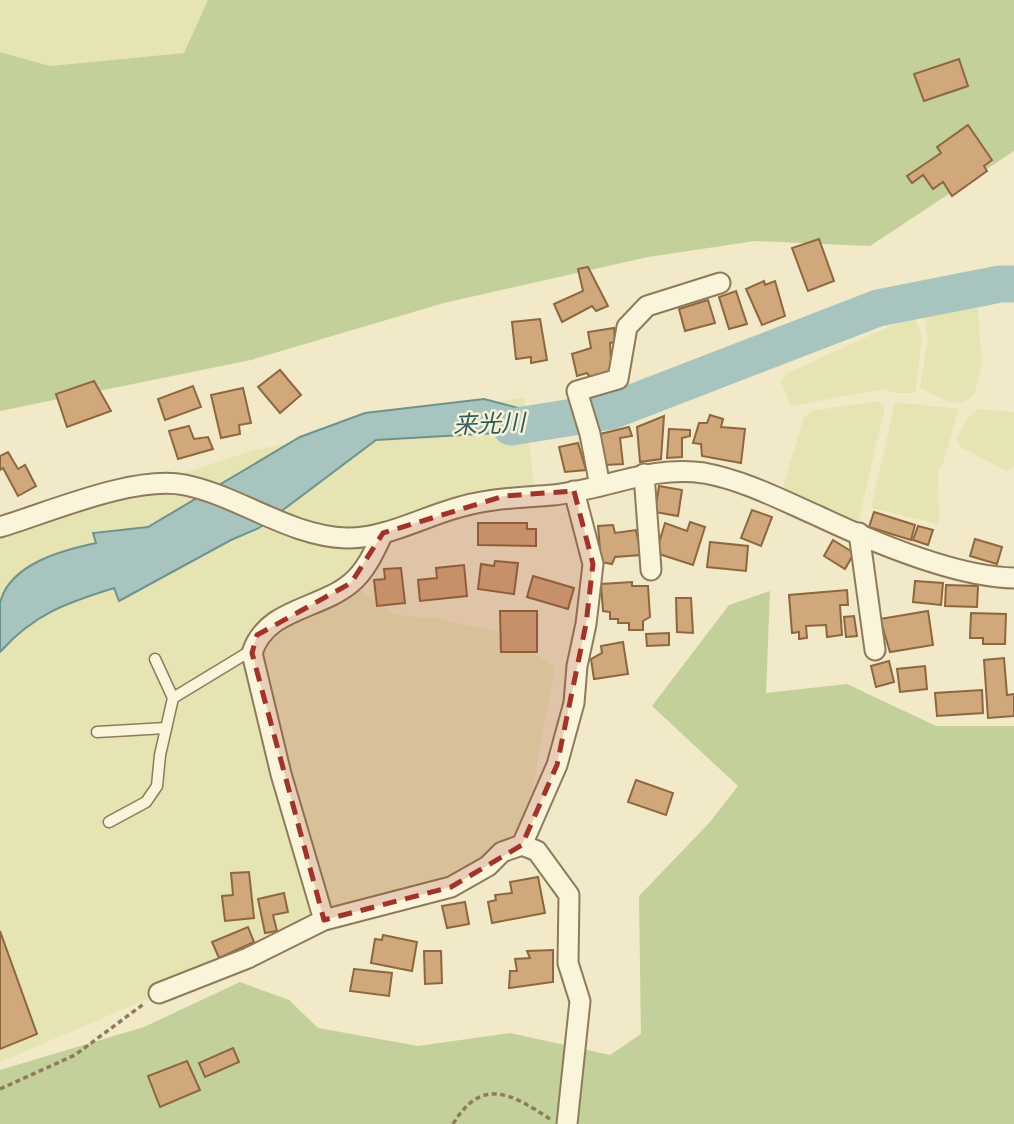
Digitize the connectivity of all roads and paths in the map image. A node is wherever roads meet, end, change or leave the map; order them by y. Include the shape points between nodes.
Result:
1 (720, 284) dead end
2 (644, 474) junction
3 (600, 486) junction
4 (574, 491) junction
5 (0, 527) edge
6 (383, 533) junction
7 (859, 533) junction
8 (651, 570) dead end
9 (1014, 578) edge
10 (253, 650) junction
11 (875, 650) dead end
12 (155, 659) dead end
13 (173, 698) junction
14 (166, 728) junction
15 (97, 732) dead end
16 (109, 822) dead end
17 (522, 845) junction
18 (324, 920) junction
19 (159, 993) joint
20 (0, 1089) edge
21 (453, 1124) edge
22 (557, 1124) edge
23 (567, 1124) edge

1 - 3 street via 647,306 627,327 618,379 578,391
2 - 3 street
2 - 7 street via 678,470 707,474 771,495
2 - 8 street
3 - 4 street
4 - 6 street via 504,496
4 - 17 street via 593,564 586,624 574,703 557,765
5 - 6 street via 148,484 185,485 298,527 346,538
6 - 10 street via 373,556 351,583 257,635
7 - 9 street via 955,568 993,578
7 - 11 street
10 - 13 lane
10 - 18 street via 281,774
12 - 13 lane
13 - 14 lane
14 - 15 lane
14 - 16 lane via 157,786 146,802
17 - 18 street via 502,852 488,866 451,887
17 - 23 street via 537,851 569,895 568,964 580,1001
18 - 19 street via 248,958
19 - 20 path via 75,1055
21 - 22 path via 475,1098 488,1092 519,1098

